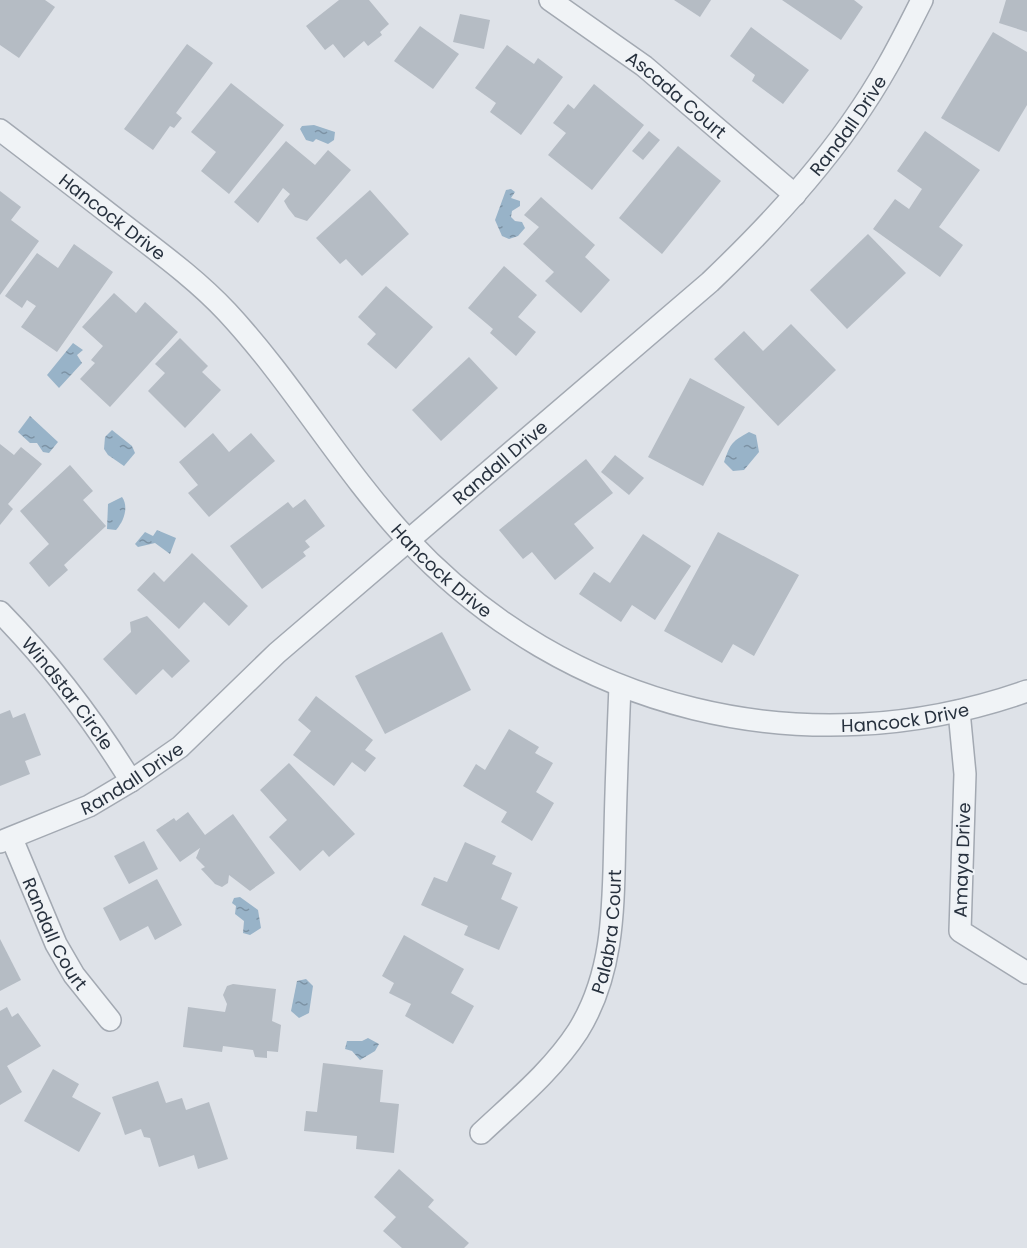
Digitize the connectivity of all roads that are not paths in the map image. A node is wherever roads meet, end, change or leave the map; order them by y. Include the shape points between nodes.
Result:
1 (550, 0) edge
2 (922, 0) edge
3 (0, 130) edge
4 (795, 195) junction
5 (408, 540) junction
6 (0, 612) edge
7 (620, 686) junction
8 (1027, 691) edge
9 (959, 711) junction
10 (131, 781) junction
11 (6, 841) edge
12 (1027, 973) edge
13 (110, 1020) dead end
14 (481, 1133) dead end

1 - 4 street, Ascada Court via 644,66
2 - 4 street, Randall Drive via 860,110
3 - 5 street, Hancock Drive via 181,269 225,310 265,355
4 - 5 street, Randall Drive via 710,282
5 - 7 street, Hancock Drive via 496,618 546,650
5 - 10 street, Randall Drive via 277,653 180,747
6 - 10 street, Windstar Circle via 110,747
7 - 9 street, Hancock Drive via 733,718 792,724 891,723
7 - 14 street, Palabra Court via 612,916 599,984 565,1050
8 - 9 street, Hancock Drive
9 - 12 street, Amaya Drive via 964,774 960,931
10 - 11 street, Randall Drive via 89,806
11 - 13 street, Randall Court via 74,975

